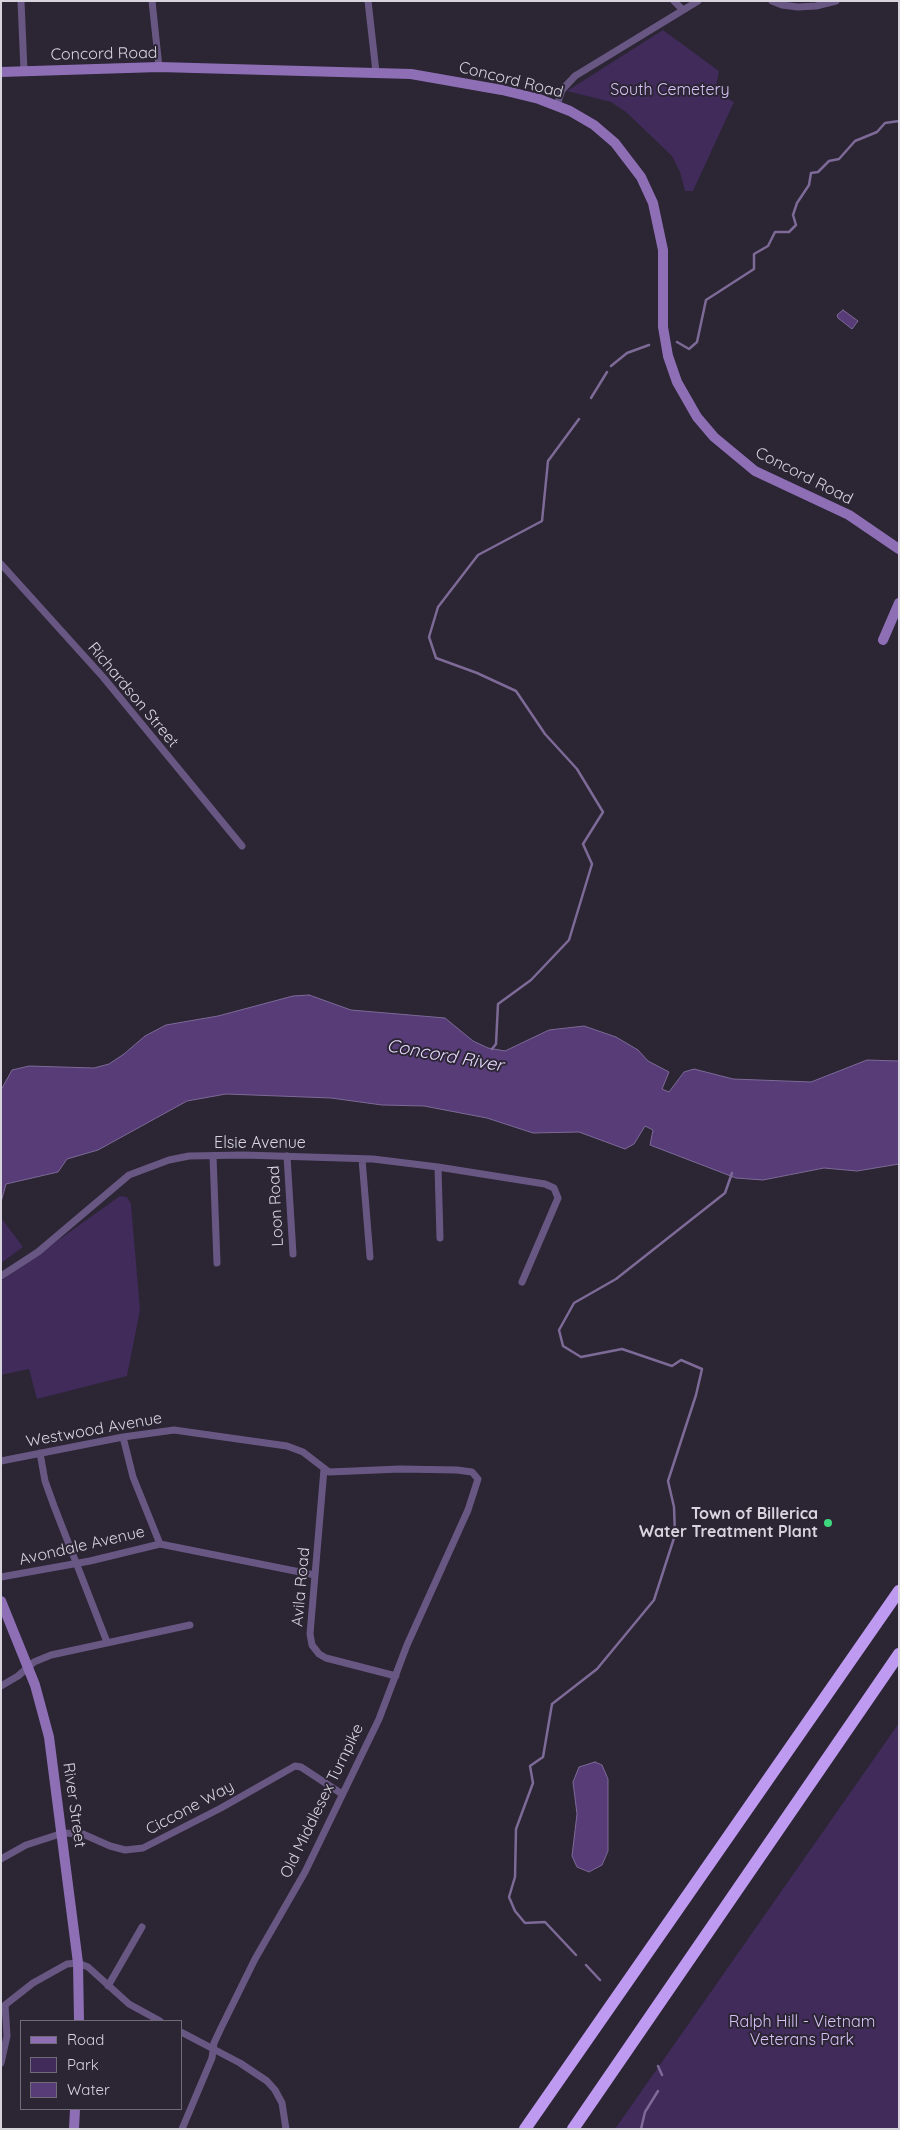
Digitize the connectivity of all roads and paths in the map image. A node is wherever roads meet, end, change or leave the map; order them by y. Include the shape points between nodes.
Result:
1 (21, 1) edge
2 (152, 1) edge
3 (368, 1) edge
4 (674, 1) edge
5 (698, 1) edge
6 (772, 1) edge
7 (836, 1) edge
8 (683, 10) junction
9 (159, 67) junction
10 (24, 71) junction
11 (1, 72) edge
12 (376, 72) junction
13 (557, 105) junction
14 (899, 549) edge
15 (1, 564) edge
16 (899, 604) edge
17 (882, 640) dead end
18 (242, 846) dead end
19 (213, 1156) junction
20 (287, 1156) junction
21 (362, 1159) junction
22 (438, 1167) junction
23 (440, 1238) dead end
24 (293, 1254) dead end
25 (370, 1258) dead end
26 (217, 1263) dead end
27 (1, 1276) edge
28 (522, 1282) dead end
29 (123, 1437) junction
30 (40, 1453) junction
31 (1, 1461) edge
32 (324, 1469) junction
33 (478, 1481) joint
34 (160, 1544) junction
35 (78, 1564) junction
36 (315, 1576) junction
37 (1, 1577) edge
38 (899, 1591) edge
39 (1, 1601) edge
40 (190, 1625) dead end
41 (107, 1642) junction
42 (899, 1654) edge
43 (28, 1667) junction
44 (396, 1676) junction
45 (1, 1686) edge
46 (342, 1794) junction
47 (63, 1833) junction
48 (1, 1859) edge
49 (142, 1928) dead end
50 (78, 1964) junction
51 (108, 1986) junction
52 (79, 2020) edge
53 (158, 2020) edge
54 (182, 2032) edge
55 (213, 2048) junction
56 (1, 2063) edge
57 (75, 2110) edge
58 (74, 2129) edge
59 (182, 2129) edge
60 (286, 2129) edge
61 (525, 2129) edge
62 (573, 2129) edge

1 - 10 street
2 - 9 street
3 - 12 street
4 - 8 street
5 - 8 street
6 - 7 street via 782,6 798,7
8 - 13 street via 575,76 562,90
9 - 10 main road, Concord Road
9 - 12 main road, Concord Road
10 - 11 main road, Concord Road
12 - 13 main road, Concord Road via 460,81
13 - 14 main road, Concord Road via 594,125 615,143 647,190 662,238 663,327 668,356 677,382 697,418 714,437 755,471 849,515
15 - 18 street, Richardson Street via 103,677
16 - 17 main road
19 - 20 street, Elsie Avenue
19 - 26 street
19 - 27 street, Elsie Avenue via 169,1160 129,1175 38,1252
20 - 21 street, Elsie Avenue
20 - 24 street, Loon Road
21 - 22 street, Elsie Avenue
21 - 25 street
22 - 23 street
22 - 28 street, Elsie Avenue via 537,1182 554,1188 558,1198 556,1204
29 - 30 street, Westwood Avenue
29 - 32 street, Westwood Avenue via 174,1430 259,1440 298,1450
29 - 34 street via 133,1477
30 - 31 street, Westwood Avenue
30 - 35 street via 51,1498
32 - 33 street, Westwood Avenue via 337,1473 400,1469 467,1471 474,1473
32 - 36 street, Avila Road
33 - 44 street, Old Middlesex Turnpike
34 - 35 street, Avondale Avenue
34 - 36 street, Avondale Avenue
35 - 37 street, Avondale Avenue
35 - 41 street
36 - 44 street, Avila Road via 310,1638 316,1651 329,1659
38 - 61 highway
39 - 43 main road, River Street
40 - 41 street
41 - 43 street via 51,1655
42 - 62 highway
43 - 45 street
43 - 47 main road, River Street via 49,1737
44 - 46 street, Old Middlesex Turnpike via 379,1720
46 - 47 street, Ciccone Way via 297,1765 143,1848 125,1850 83,1834
46 - 55 street, Old Middlesex Turnpike via 305,1872 250,1967
47 - 48 street via 26,1845
47 - 50 main road, River Street
49 - 51 street
50 - 51 street via 90,1968
50 - 52 main road, River Street
50 - 56 street via 54,1969 7,2002 4,2010 6,2043
51 - 53 street via 129,2004
54 - 55 street
55 - 59 street, Old Middlesex Turnpike via 212,2058
55 - 60 street via 272,2086 282,2103
57 - 58 main road

